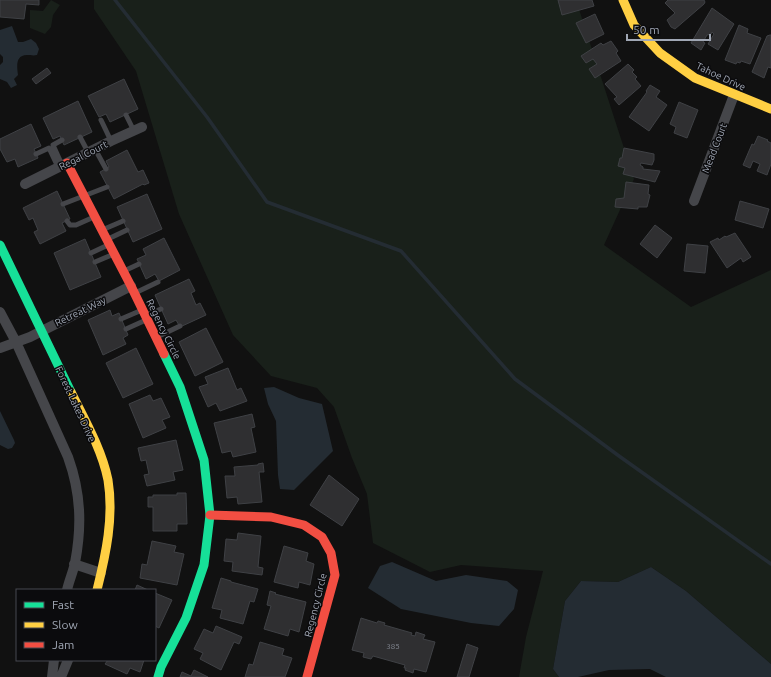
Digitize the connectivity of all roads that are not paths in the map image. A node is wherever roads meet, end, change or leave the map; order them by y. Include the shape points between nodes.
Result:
1 (623, 0) edge
2 (734, 95) junction
3 (771, 109) edge
4 (126, 115) dead end
5 (101, 120) dead end
6 (138, 129) joint
7 (80, 137) dead end
8 (62, 140) dead end
9 (111, 141) junction
10 (91, 151) junction
11 (36, 154) dead end
12 (63, 165) junction
13 (106, 169) dead end
14 (25, 184) dead end
15 (107, 187) dead end
16 (84, 195) junction
17 (694, 201) dead end
18 (63, 204) dead end
19 (95, 217) junction
20 (67, 221) dead end
21 (123, 221) dead end
22 (102, 230) junction
23 (127, 230) dead end
24 (108, 242) junction
25 (0, 245) edge
26 (91, 253) dead end
27 (114, 253) junction
28 (95, 262) dead end
29 (139, 264) dead end
30 (124, 271) junction
31 (158, 282) dead end
32 (133, 290) junction
33 (161, 309) dead end
34 (0, 312) edge
35 (145, 315) junction
36 (121, 319) dead end
37 (180, 326) dead end
38 (126, 329) dead end
39 (42, 330) junction
40 (156, 338) junction
41 (16, 342) junction
42 (0, 348) edge
43 (210, 515) junction
44 (74, 564) junction
45 (101, 573) junction
46 (67, 589) edge
47 (97, 589) edge
48 (54, 661) edge
49 (68, 661) edge
50 (52, 677) edge
51 (61, 677) edge
52 (158, 677) edge
53 (307, 677) edge

1 - 2 street, Tahoe Drive via 634,25 660,53 695,78
2 - 3 street, Tahoe Drive
2 - 17 street, Mead Court
4 - 6 lane
5 - 9 lane
6 - 9 street, Regal Court
7 - 10 lane
8 - 12 lane via 53,146
9 - 10 street, Regal Court
10 - 12 street, Regal Court
10 - 13 lane
11 - 12 lane via 49,148
12 - 14 street, Regal Court
12 - 16 street, Regency Circle
15 - 16 lane
16 - 18 lane
16 - 19 street, Regency Circle
19 - 20 lane via 76,225 70,225
19 - 22 street, Regency Circle
21 - 22 lane
22 - 24 street, Regency Circle
23 - 24 lane
24 - 26 lane
24 - 27 street, Regency Circle
25 - 39 street, Forest Lakes Drive
27 - 28 lane
27 - 30 street, Regency Circle
29 - 30 lane
30 - 32 street, Regency Circle
31 - 32 lane
32 - 35 street, Regency Circle
32 - 39 street, Retreat Way
33 - 35 lane
34 - 41 street
35 - 36 lane
35 - 38 lane
35 - 40 street, Regency Circle
37 - 40 lane
39 - 41 street, Retreat Way
39 - 45 street, Forest Lakes Drive via 92,435 108,481 108,543
40 - 43 street, Regency Circle via 180,387 204,460
41 - 42 street, Retreat Way
41 - 44 street via 74,474 80,517
43 - 52 street, Regency Circle via 204,565 186,618
43 - 53 street, Regency Circle via 271,517 304,524 322,537 331,553 335,575
44 - 45 street
44 - 46 street
45 - 47 street, Forest Lakes Drive
48 - 50 street
49 - 51 street

